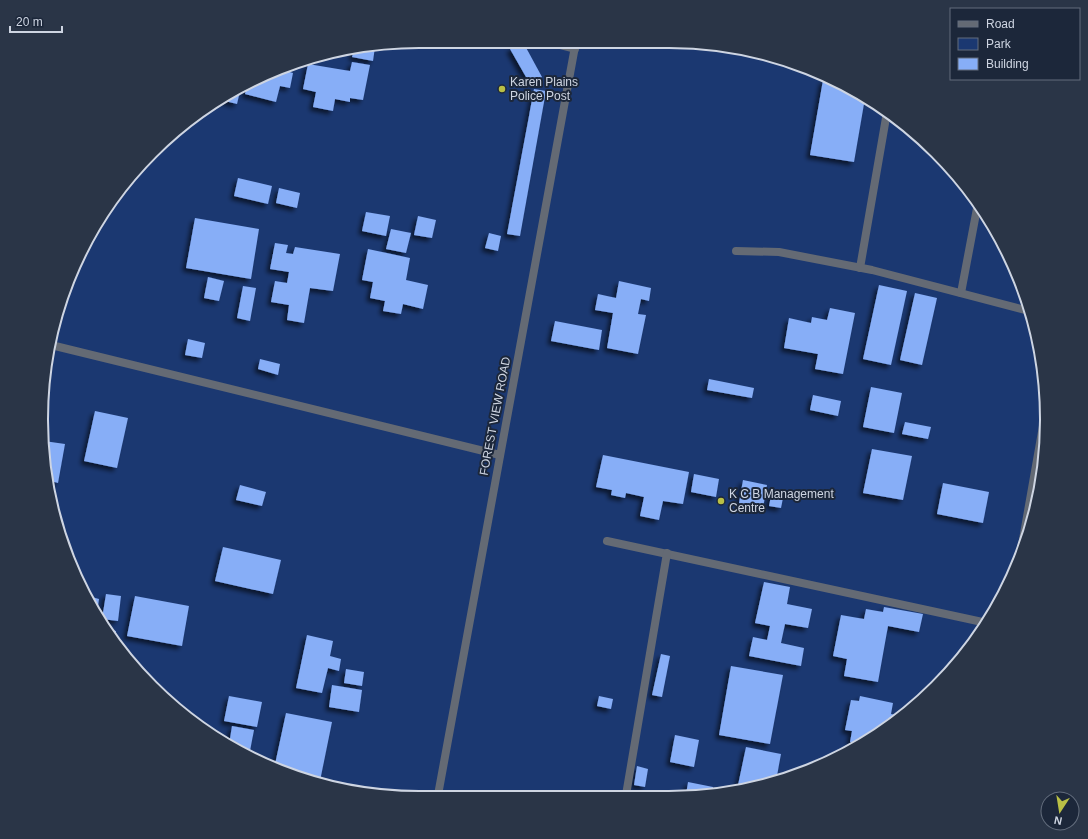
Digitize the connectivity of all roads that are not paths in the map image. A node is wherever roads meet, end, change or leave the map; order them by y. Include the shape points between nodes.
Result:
1 (574, 48) edge
2 (886, 119) edge
3 (976, 212) edge
4 (736, 251) dead end
5 (860, 268) junction
6 (961, 293) junction
7 (1023, 309) edge
8 (55, 345) edge
9 (1038, 454) edge
10 (500, 455) junction
11 (1028, 514) edge
12 (607, 541) dead end
13 (667, 553) junction
14 (980, 621) edge
15 (439, 791) edge
16 (627, 791) edge

1 - 10 street, FOREST VIEW ROAD
2 - 5 street
3 - 6 street
4 - 5 street via 779,252
5 - 6 street
6 - 7 street
8 - 10 street
9 - 11 street
10 - 15 street, FOREST VIEW ROAD
12 - 13 street
13 - 14 street
13 - 16 street

